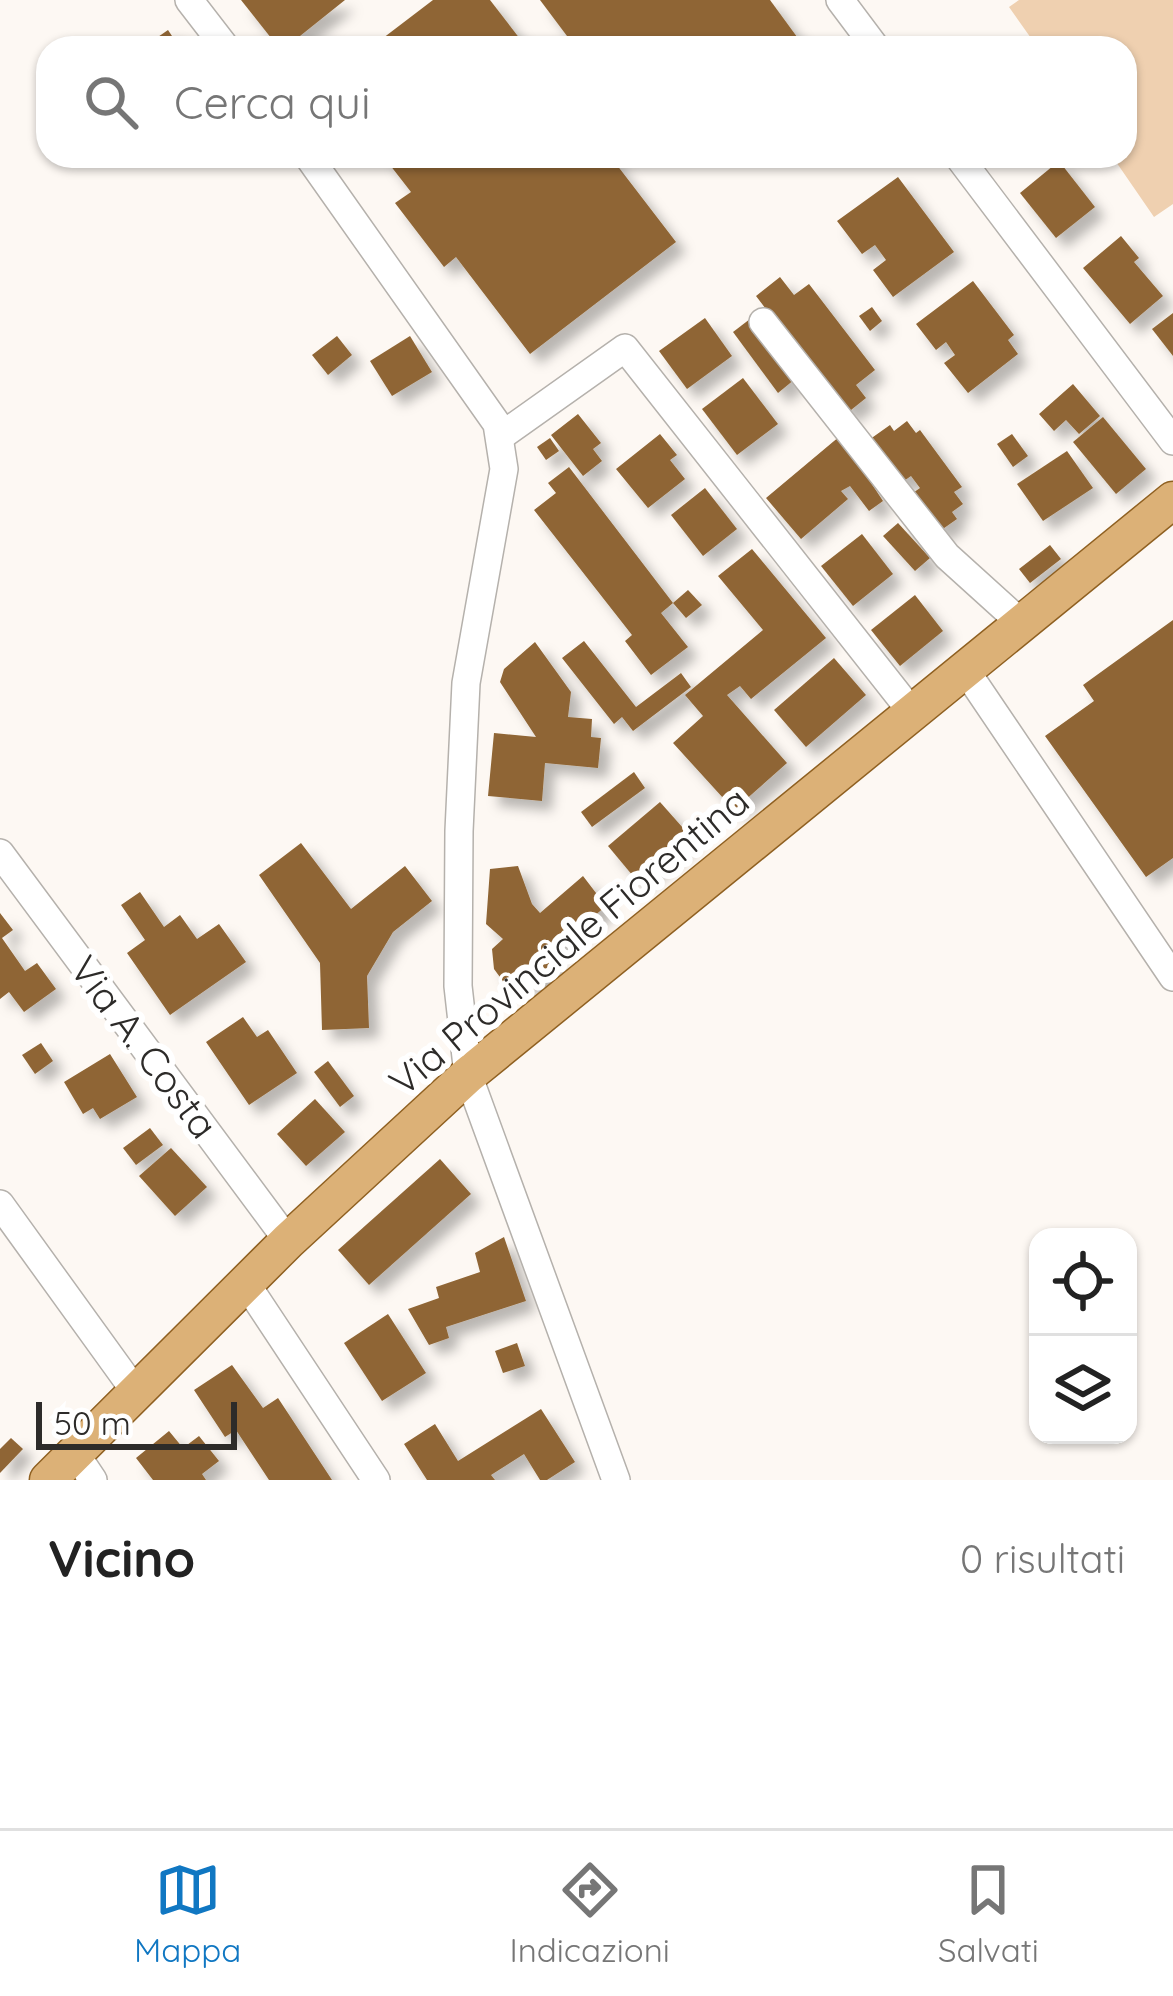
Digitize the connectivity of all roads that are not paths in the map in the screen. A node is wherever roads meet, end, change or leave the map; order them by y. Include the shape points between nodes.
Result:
1 (189, 0) edge
2 (840, 0) edge
3 (217, 36) edge
4 (867, 36) edge
5 (317, 168) edge
6 (967, 168) edge
7 (763, 322) dead end
8 (501, 436) junction
9 (1173, 441) edge
10 (1168, 515) edge
11 (1020, 622) junction
12 (964, 668) junction
13 (911, 712) junction
14 (0, 853) edge
15 (1173, 977) edge
16 (468, 1076) junction
17 (0, 1204) edge
18 (288, 1240) junction
19 (245, 1282) junction
20 (135, 1391) junction
21 (84, 1466) edge
22 (48, 1480) edge
23 (376, 1480) edge
24 (616, 1480) edge

1 - 3 street
2 - 4 street
5 - 8 street
6 - 9 street
7 - 11 street via 947,556
8 - 13 street via 625,348
8 - 16 street via 504,469 465,704 458,986
10 - 11 main road, Via Provinciale Fiorentina
11 - 12 main road, Via Provinciale Fiorentina
12 - 13 main road, Via Provinciale Fiorentina
12 - 15 street
13 - 16 main road, Via Provinciale Fiorentina
14 - 18 street, Via A. Costa
16 - 18 main road, Via Provinciale Fiorentina
16 - 24 street
17 - 20 street
18 - 19 main road, Via Provinciale Fiorentina
19 - 20 main road, Via Provinciale Fiorentina
19 - 23 street
20 - 21 main road, Via Provinciale Fiorentina
21 - 22 main road, Via Provinciale Fiorentina

